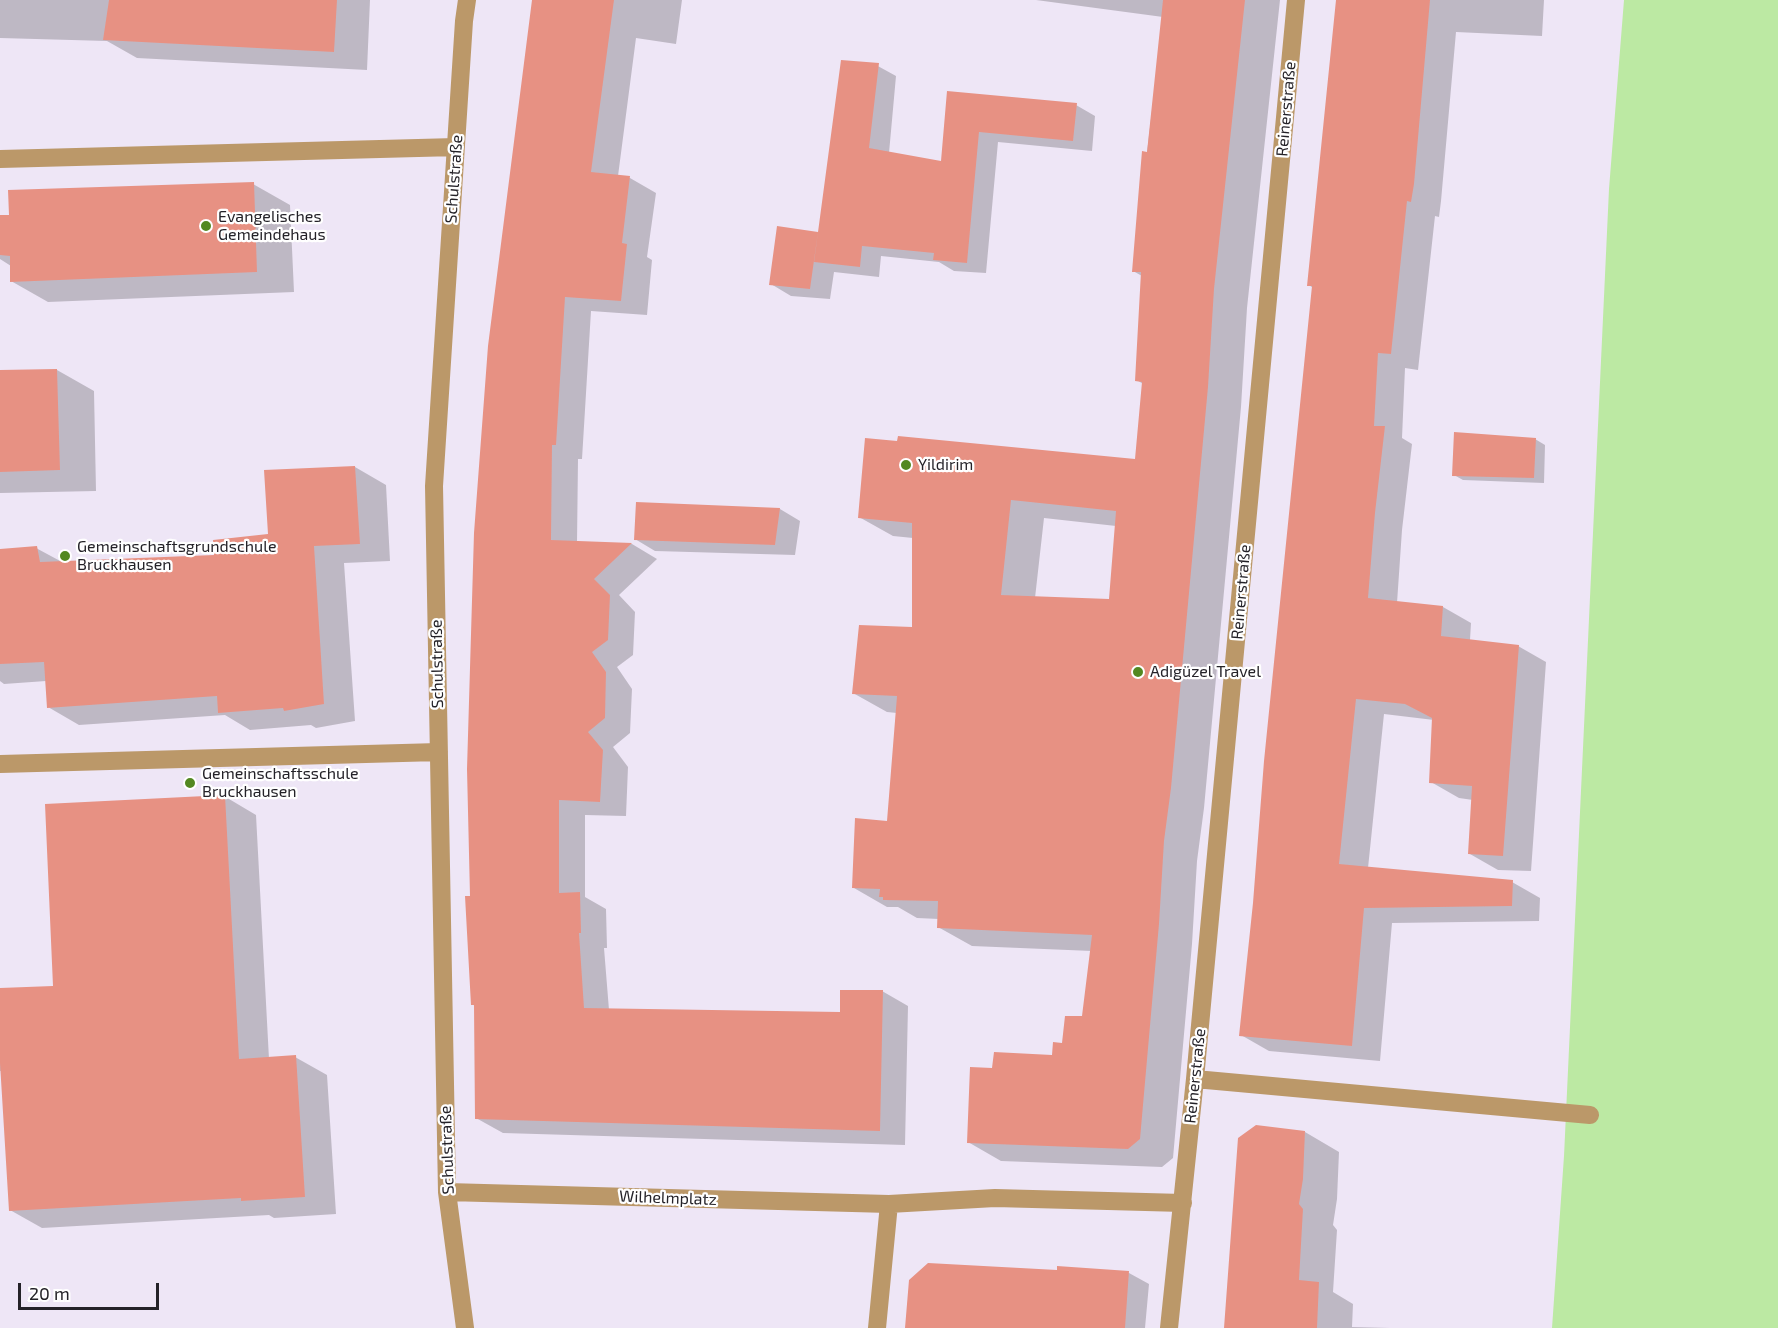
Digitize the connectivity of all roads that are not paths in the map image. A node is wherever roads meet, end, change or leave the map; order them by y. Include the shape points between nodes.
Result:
1 (467, 0) edge
2 (1296, 0) edge
3 (456, 147) junction
4 (0, 159) edge
5 (439, 752) junction
6 (0, 764) edge
7 (1195, 1079) junction
8 (1590, 1115) dead end
9 (447, 1192) junction
10 (1182, 1203) junction
11 (890, 1204) junction
12 (465, 1328) edge
13 (877, 1328) edge
14 (1169, 1328) edge

1 - 3 street, Schulstraße
2 - 7 street, Reinerstraße
3 - 4 street
3 - 5 street, Schulstraße via 434,486
5 - 6 street
5 - 9 street, Schulstraße
7 - 8 street
7 - 10 street, Reinerstraße
9 - 11 street, Wilhelmplatz
9 - 12 street, Schulstraße
10 - 11 street, Wilhelmplatz via 995,1198
10 - 14 street, Reinerstraße
11 - 13 street

